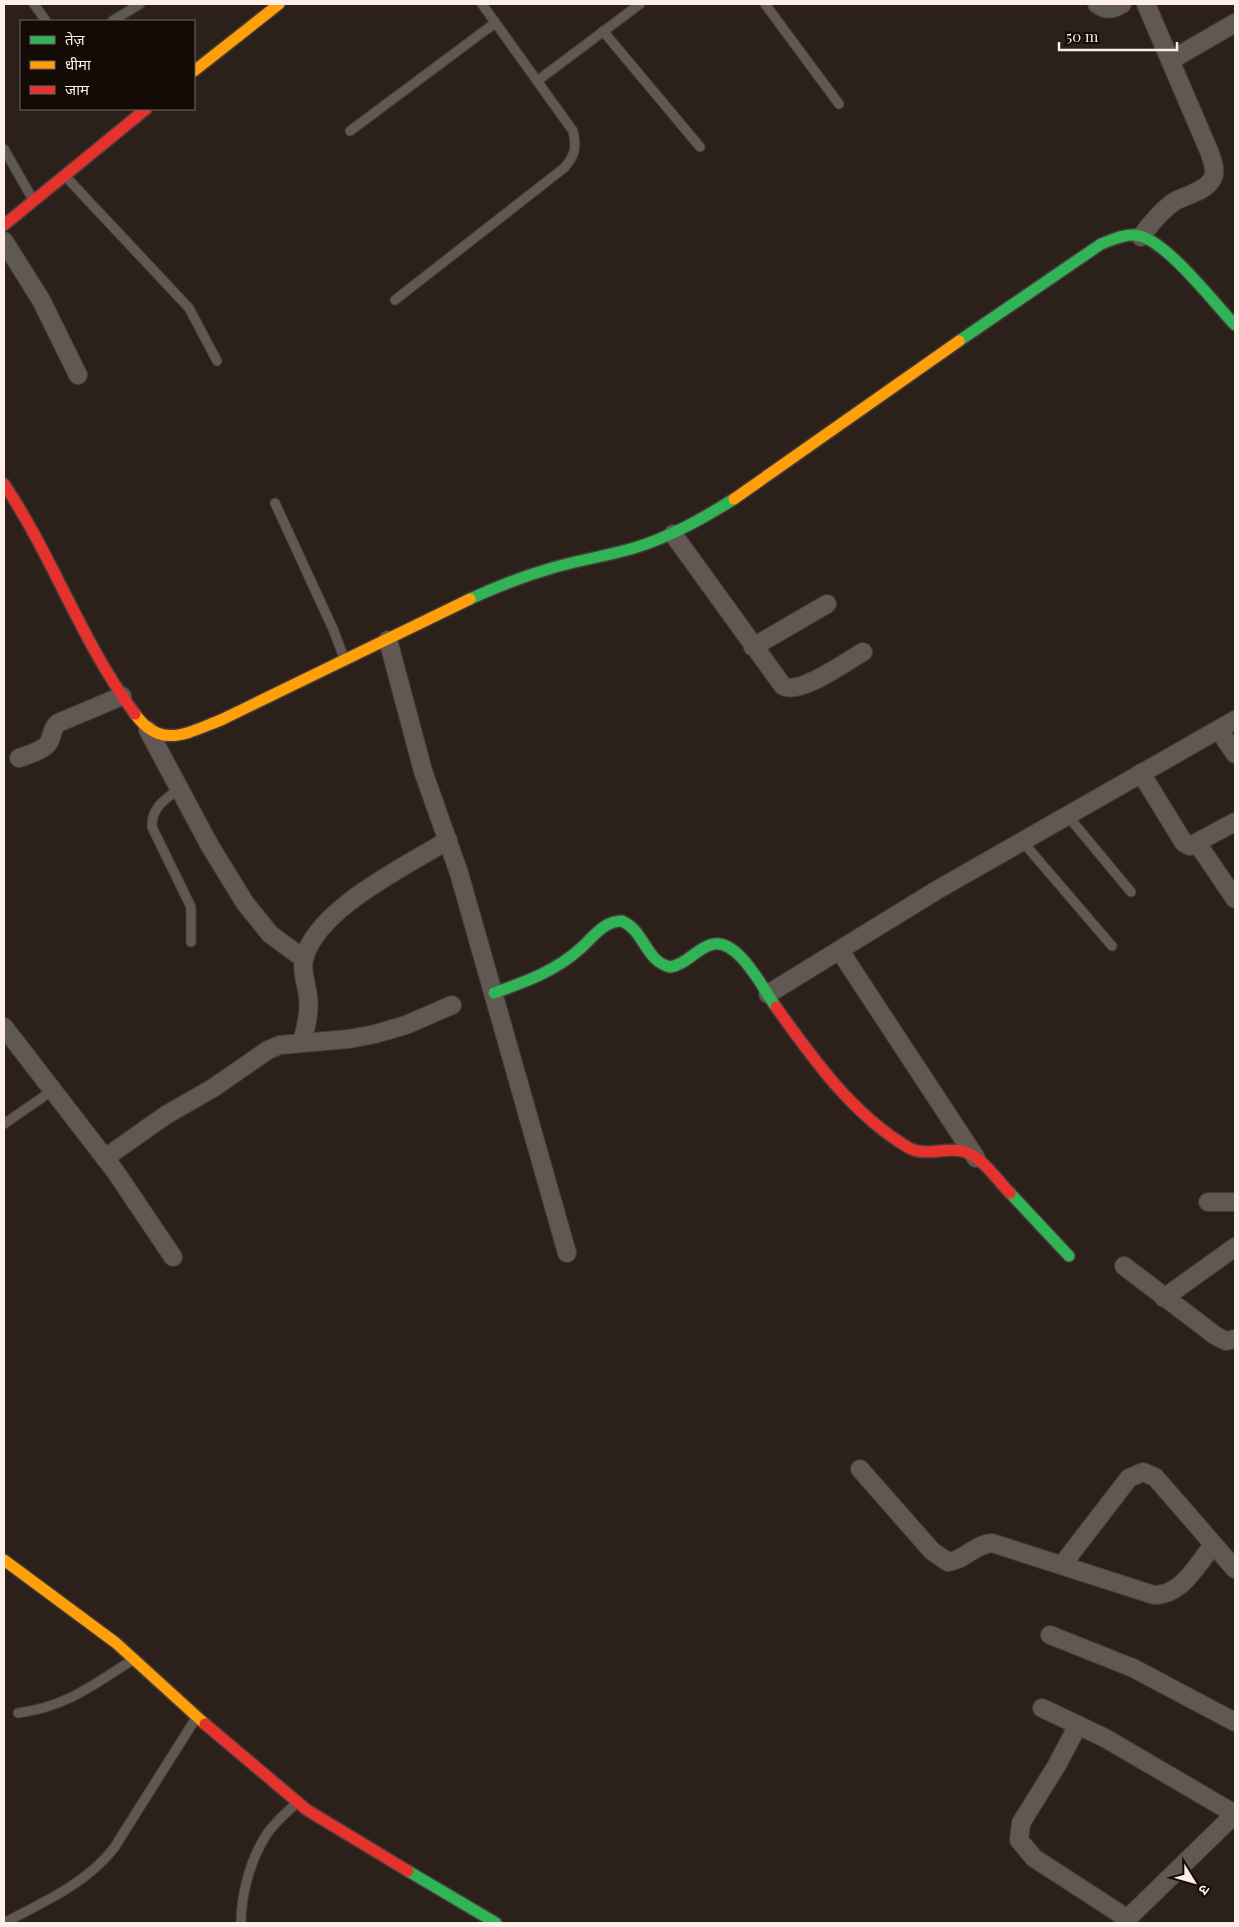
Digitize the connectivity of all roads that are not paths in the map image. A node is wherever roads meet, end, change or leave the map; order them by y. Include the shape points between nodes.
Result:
1 (34, 4) edge
2 (140, 4) edge
3 (279, 4) edge
4 (482, 4) edge
5 (640, 4) edge
6 (765, 4) edge
7 (1097, 4) edge
8 (1122, 4) edge
9 (1146, 4) edge
10 (45, 20) edge
11 (114, 20) edge
12 (496, 23) junction
13 (1235, 23) edge
14 (603, 31) junction
15 (1171, 60) junction
16 (195, 70) edge
17 (537, 81) junction
18 (839, 104) dead end
19 (145, 110) edge
20 (350, 130) dead end
21 (700, 147) dead end
22 (4, 149) edge
23 (63, 174) junction
24 (33, 200) junction
25 (4, 225) edge
26 (1141, 237) junction
27 (4, 241) edge
28 (395, 300) dead end
29 (1235, 325) edge
30 (217, 361) dead end
31 (78, 375) dead end
32 (4, 484) edge
33 (275, 503) dead end
34 (673, 534) junction
35 (827, 604) dead end
36 (388, 640) junction
37 (753, 647) junction
38 (863, 652) dead end
39 (345, 661) junction
40 (122, 696) junction
41 (1235, 720) edge
42 (148, 730) junction
43 (1219, 730) junction
44 (1235, 754) edge
45 (19, 758) dead end
46 (1140, 772) junction
47 (179, 789) junction
48 (1067, 815) junction
49 (1235, 822) edge
50 (448, 840) junction
51 (1022, 841) junction
52 (1197, 844) junction
53 (1131, 892) dead end
54 (1235, 899) edge
55 (191, 942) dead end
56 (1112, 946) dead end
57 (840, 951) junction
58 (304, 959) junction
59 (494, 993) junction
60 (768, 994) junction
61 (452, 1005) dead end
62 (4, 1027) edge
63 (302, 1042) junction
64 (53, 1090) junction
65 (4, 1124) edge
66 (105, 1158) junction
67 (976, 1158) junction
68 (1208, 1202) dead end
69 (1235, 1202) edge
70 (1235, 1247) edge
71 (567, 1253) dead end
72 (1069, 1256) dead end
73 (173, 1257) dead end
74 (1124, 1266) dead end
75 (1164, 1298) junction
76 (1235, 1339) edge
77 (860, 1469) dead end
78 (1213, 1545) junction
79 (4, 1560) edge
80 (1062, 1565) junction
81 (1235, 1569) edge
82 (1050, 1635) dead end
83 (134, 1659) junction
84 (1042, 1708) dead end
85 (18, 1714) dead end
86 (197, 1715) junction
87 (1235, 1722) edge
88 (1078, 1725) junction
89 (298, 1802) junction
90 (1235, 1814) edge
91 (1125, 1921) edge
92 (4, 1923) edge
93 (241, 1923) edge
94 (496, 1923) edge

1 - 10 lane
2 - 11 lane
3 - 16 main road
4 - 12 lane
5 - 14 lane
6 - 18 lane
7 - 8 street via 1103,9 1110,9
9 - 15 street
12 - 17 lane
12 - 20 lane
13 - 15 street
14 - 17 lane
14 - 21 lane
15 - 26 street via 1215,172 1204,187 1175,202 1161,214
17 - 28 lane via 573,130 576,144 573,157 564,168
19 - 23 main road
22 - 24 lane
23 - 24 main road
23 - 30 lane via 189,308
24 - 25 main road
26 - 29 main road via 1167,251
26 - 34 main road via 1121,236 1101,244 727,503
27 - 31 street via 41,300
32 - 40 main road
33 - 39 lane
34 - 36 main road via 634,548 515,579
34 - 37 street
35 - 37 street
36 - 39 main road
36 - 50 street via 423,771
37 - 38 street via 776,679 789,689 804,685
39 - 42 main road via 212,723 171,735 157,735
40 - 42 main road
40 - 45 street via 58,724 45,746
41 - 43 street
42 - 47 street
43 - 44 street
43 - 46 street
46 - 48 street
46 - 52 street via 1180,839 1190,846
47 - 55 lane via 162,802 151,817 152,826 191,907
47 - 58 street via 245,903 270,934
48 - 51 street
48 - 53 lane
49 - 52 street
50 - 58 street via 342,906 322,926
50 - 59 street
51 - 56 lane
51 - 57 street
52 - 54 street
57 - 60 street
57 - 67 street
58 - 63 street via 308,1004
59 - 60 main road via 536,979 556,968 604,928 618,921 628,922 651,955 664,966 679,964 712,943 728,944 737,951
59 - 71 street
60 - 67 main road via 844,1096 894,1138 912,1150 953,1149
61 - 63 street via 406,1025 375,1034 350,1040
62 - 64 street
63 - 66 street via 268,1050
64 - 65 lane
64 - 66 street
66 - 73 street
67 - 72 main road
68 - 69 street
70 - 75 street
74 - 75 street
75 - 76 street via 1216,1336 1226,1341
77 - 80 street via 940,1559 957,1561 984,1544 992,1543
78 - 80 street via 1180,1587 1165,1595 1154,1595
78 - 80 street via 1155,1477 1143,1472 1129,1478
78 - 81 street
79 - 83 main road
82 - 87 street via 1134,1668
83 - 85 lane via 69,1700 43,1710
83 - 86 main road
84 - 88 street
86 - 89 main road
86 - 92 lane via 100,1866 69,1888
88 - 90 street via 1129,1751
88 - 91 street via 1021,1823 1019,1840 1034,1858
89 - 93 lane via 266,1835 248,1877
89 - 94 main road
90 - 91 street

